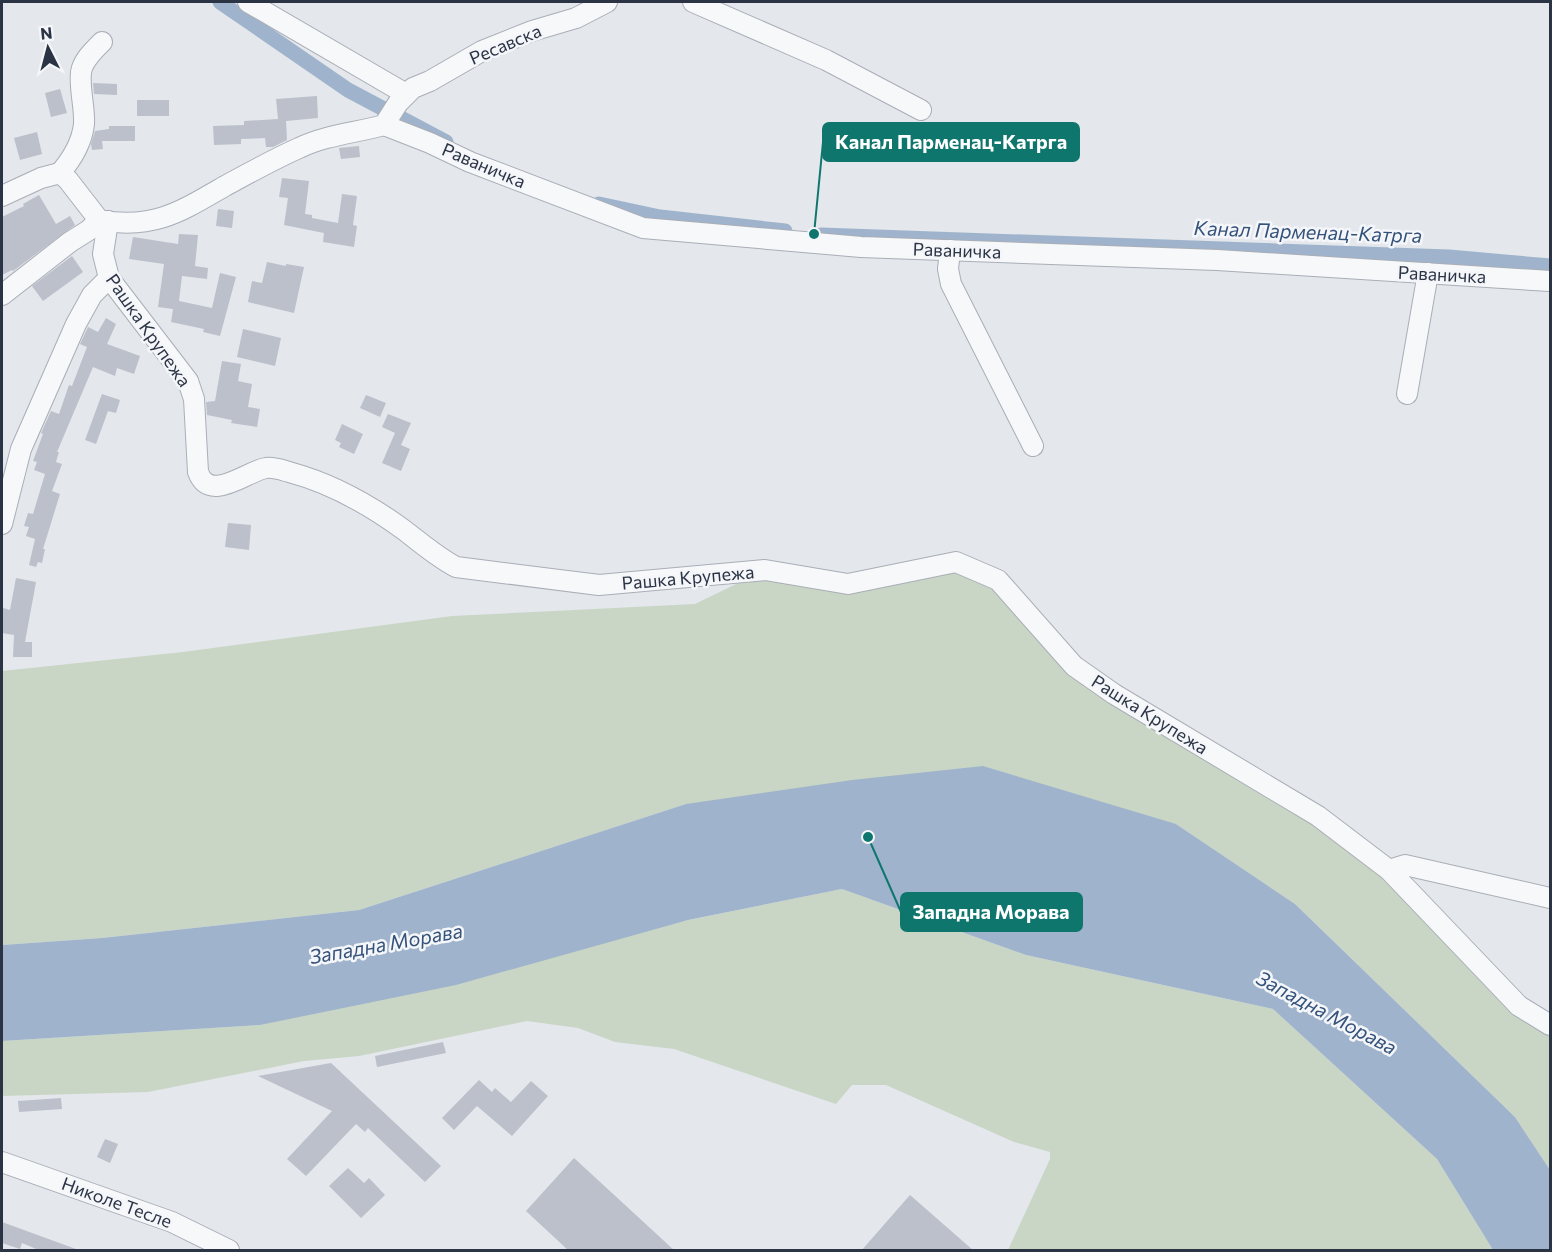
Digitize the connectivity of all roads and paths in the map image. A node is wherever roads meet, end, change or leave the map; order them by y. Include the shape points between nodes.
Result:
1 (248, 2) edge
2 (607, 2) edge
3 (693, 2) edge
4 (102, 42) dead end
5 (394, 110) junction
6 (921, 110) dead end
7 (60, 173) junction
8 (2, 196) edge
9 (104, 220) junction
10 (950, 250) junction
11 (1428, 273) junction
12 (109, 278) junction
13 (1551, 281) edge
14 (2, 295) edge
15 (1407, 394) dead end
16 (1033, 446) dead end
17 (2, 524) edge
18 (1389, 870) junction
19 (1551, 898) edge
20 (1551, 1025) edge
21 (2, 1162) edge
22 (229, 1251) edge

1 - 5 street, Раваничка
2 - 5 street, Ресавска via 576,18 482,51
3 - 6 street via 826,60
4 - 7 street via 81,70 84,123 72,159
5 - 9 street, Ресавска via 345,133 299,147 176,214 140,223
5 - 10 street, Раваничка via 430,143 470,162 643,228 861,247
7 - 8 street
7 - 9 street
9 - 12 street, Рашка Крупежа via 104,259
9 - 14 street
10 - 11 street, Раваничка
10 - 16 street via 951,284
11 - 13 street, Раваничка
11 - 15 street
12 - 17 street via 92,296 76,324 21,449
12 - 18 street, Рашка Крупежа via 188,381 194,399 198,472 208,484 232,483 272,468 304,476 349,496 456,567 599,585 765,570 848,584 956,562 998,580 1074,666 1318,816
18 - 19 street via 1405,865
18 - 20 street, Рашка Крупежа via 1519,1006
21 - 22 street, Николе Тесле via 172,1222

